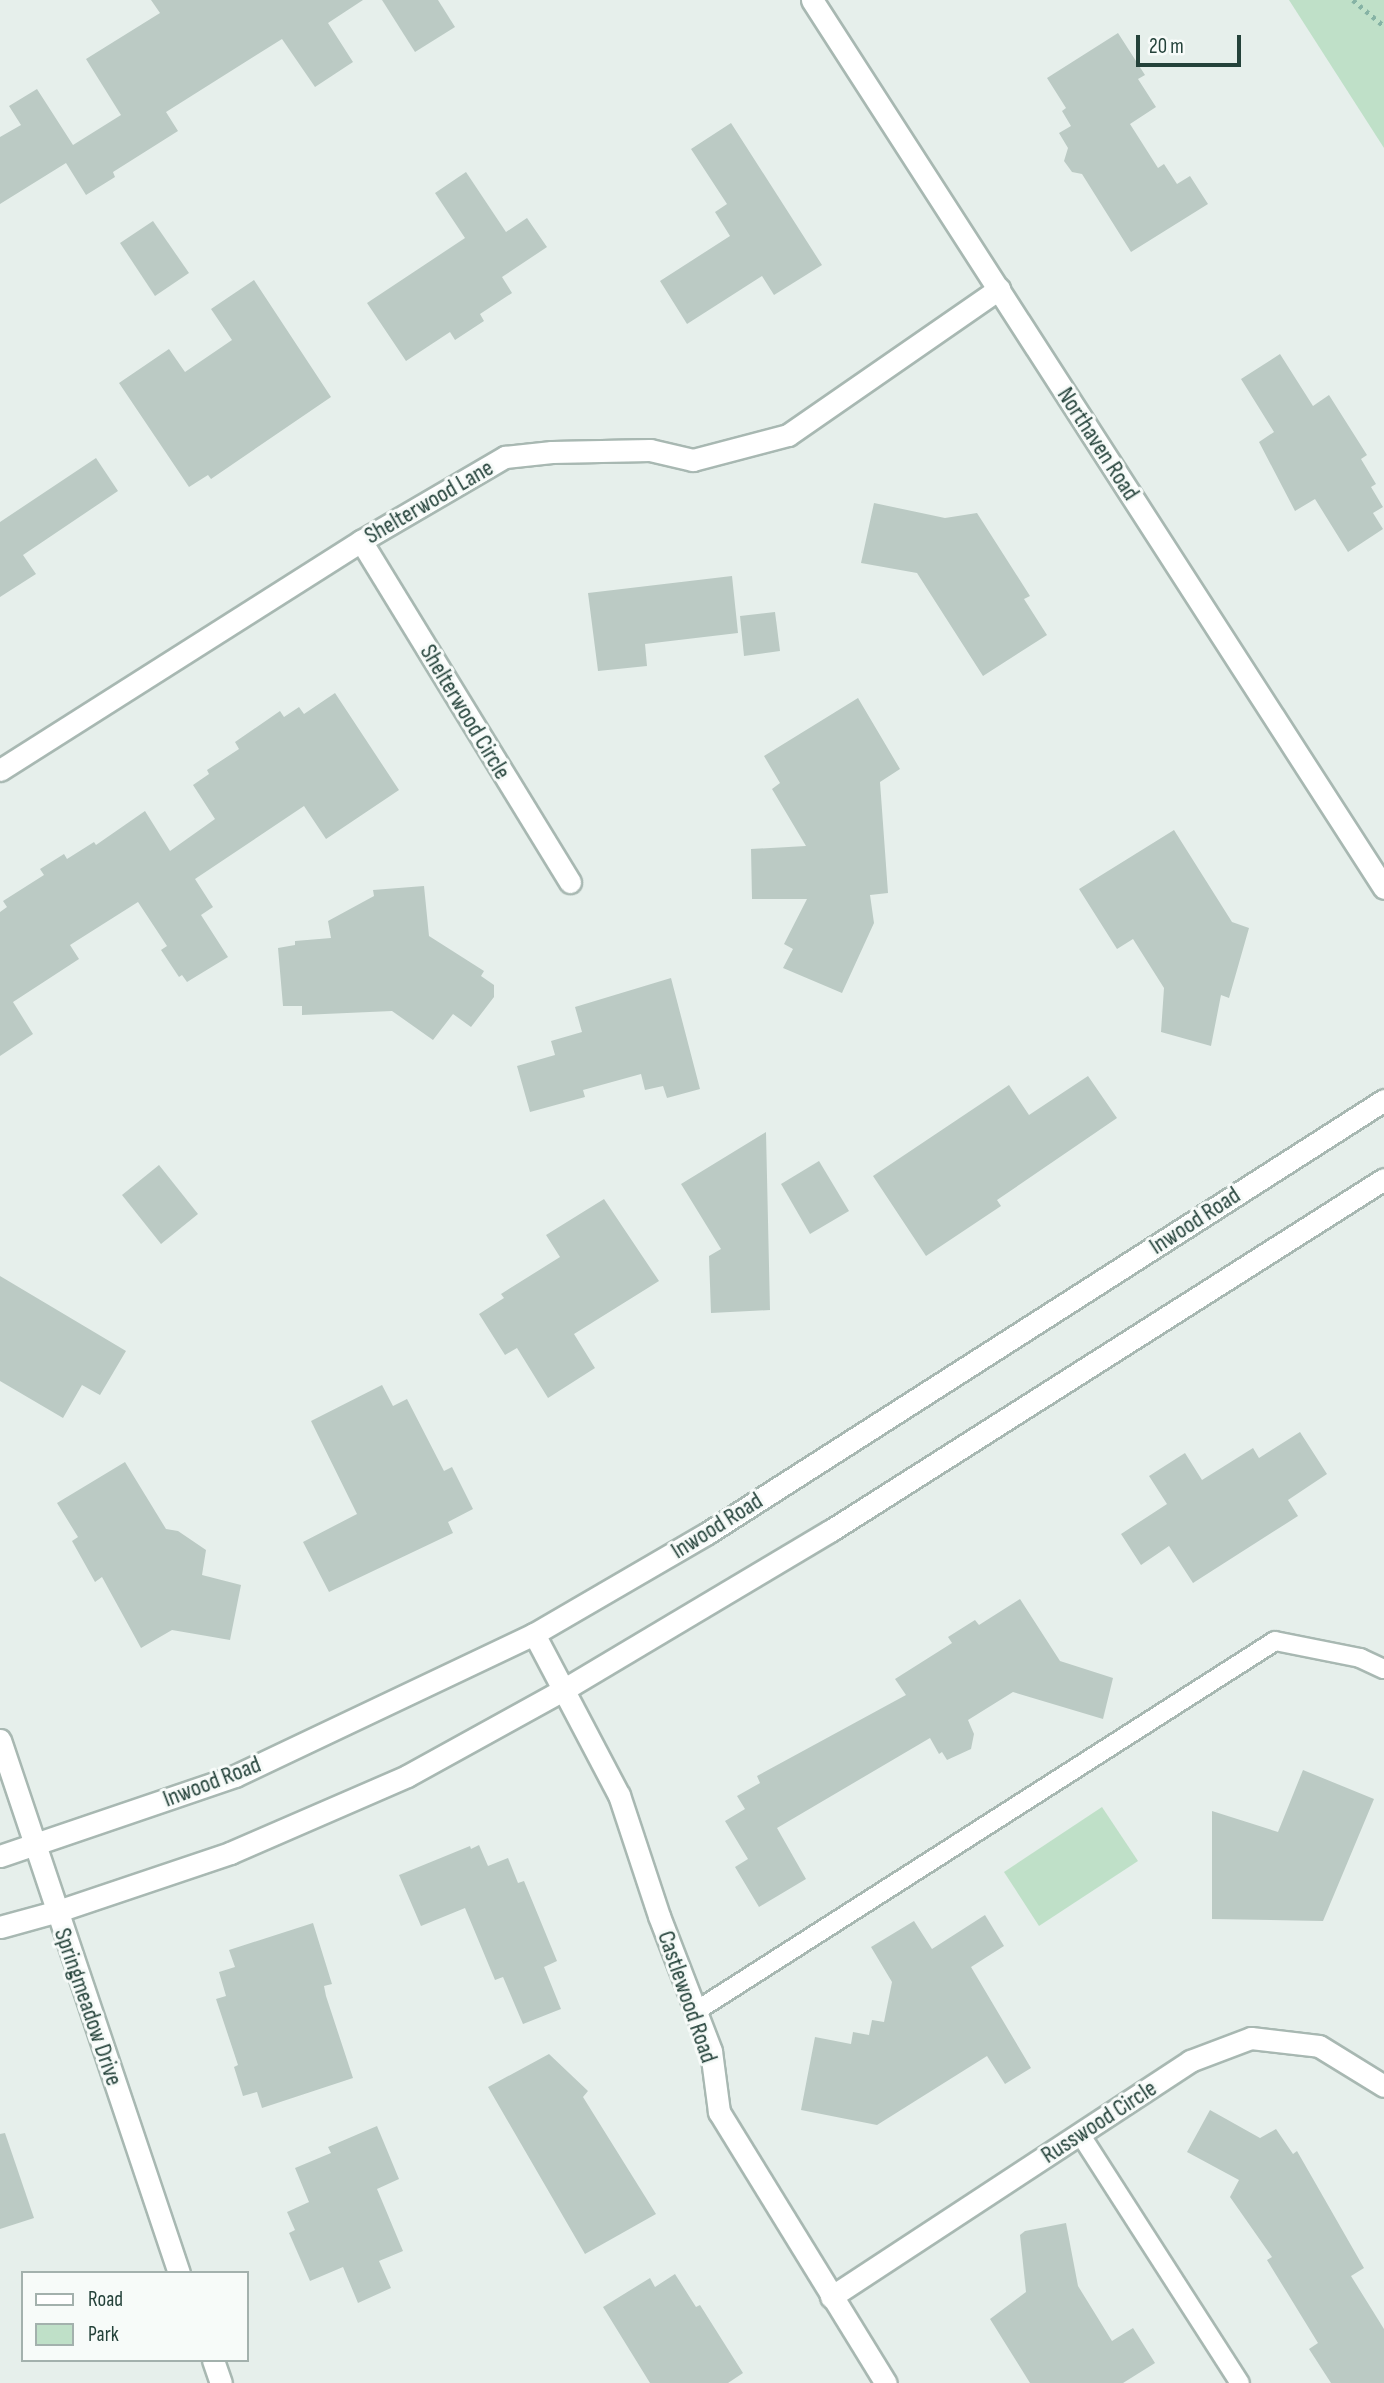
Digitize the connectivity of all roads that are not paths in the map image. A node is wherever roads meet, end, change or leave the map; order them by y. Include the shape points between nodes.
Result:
1 (812, 0) edge
2 (999, 289) junction
3 (361, 541) junction
4 (0, 770) edge
5 (570, 882) dead end
6 (1384, 888) edge
7 (1384, 1100) edge
8 (1384, 1179) edge
9 (534, 1634) junction
10 (1384, 1669) edge
11 (564, 1690) junction
12 (0, 1741) edge
13 (34, 1847) junction
14 (0, 1856) edge
15 (55, 1912) junction
16 (0, 1927) edge
17 (696, 2011) junction
18 (1384, 2086) edge
19 (1080, 2134) junction
20 (178, 2271) edge
21 (831, 2297) junction
22 (214, 2362) edge
23 (222, 2383) edge
24 (886, 2383) edge
25 (1240, 2383) edge

1 - 2 street, Northaven Road
2 - 3 street, Shelterwood Lane via 788,435 692,460 650,450 505,457
2 - 6 street, Northaven Road
3 - 4 street, Shelterwood Lane
3 - 5 street, Shelterwood Circle
7 - 9 street, Inwood Road via 706,1534
8 - 11 street via 830,1531
9 - 11 street, Castlewood Road
9 - 13 street, Inwood Road via 235,1776
10 - 17 lane via 1360,1658 1275,1641
11 - 15 street via 382,1787 230,1853
11 - 17 street, Castlewood Road via 619,1795
12 - 13 street, Springmeadow Drive
13 - 14 street, Inwood Road
13 - 15 street, Springmeadow Drive
15 - 16 street
15 - 20 street, Springmeadow Drive
17 - 21 street, Castlewood Road via 711,2051 719,2112
18 - 19 street, Russwood Circle via 1319,2046 1251,2038 1191,2061
19 - 21 street, Russwood Circle
19 - 25 lane
21 - 24 street, Castlewood Road
22 - 23 street

